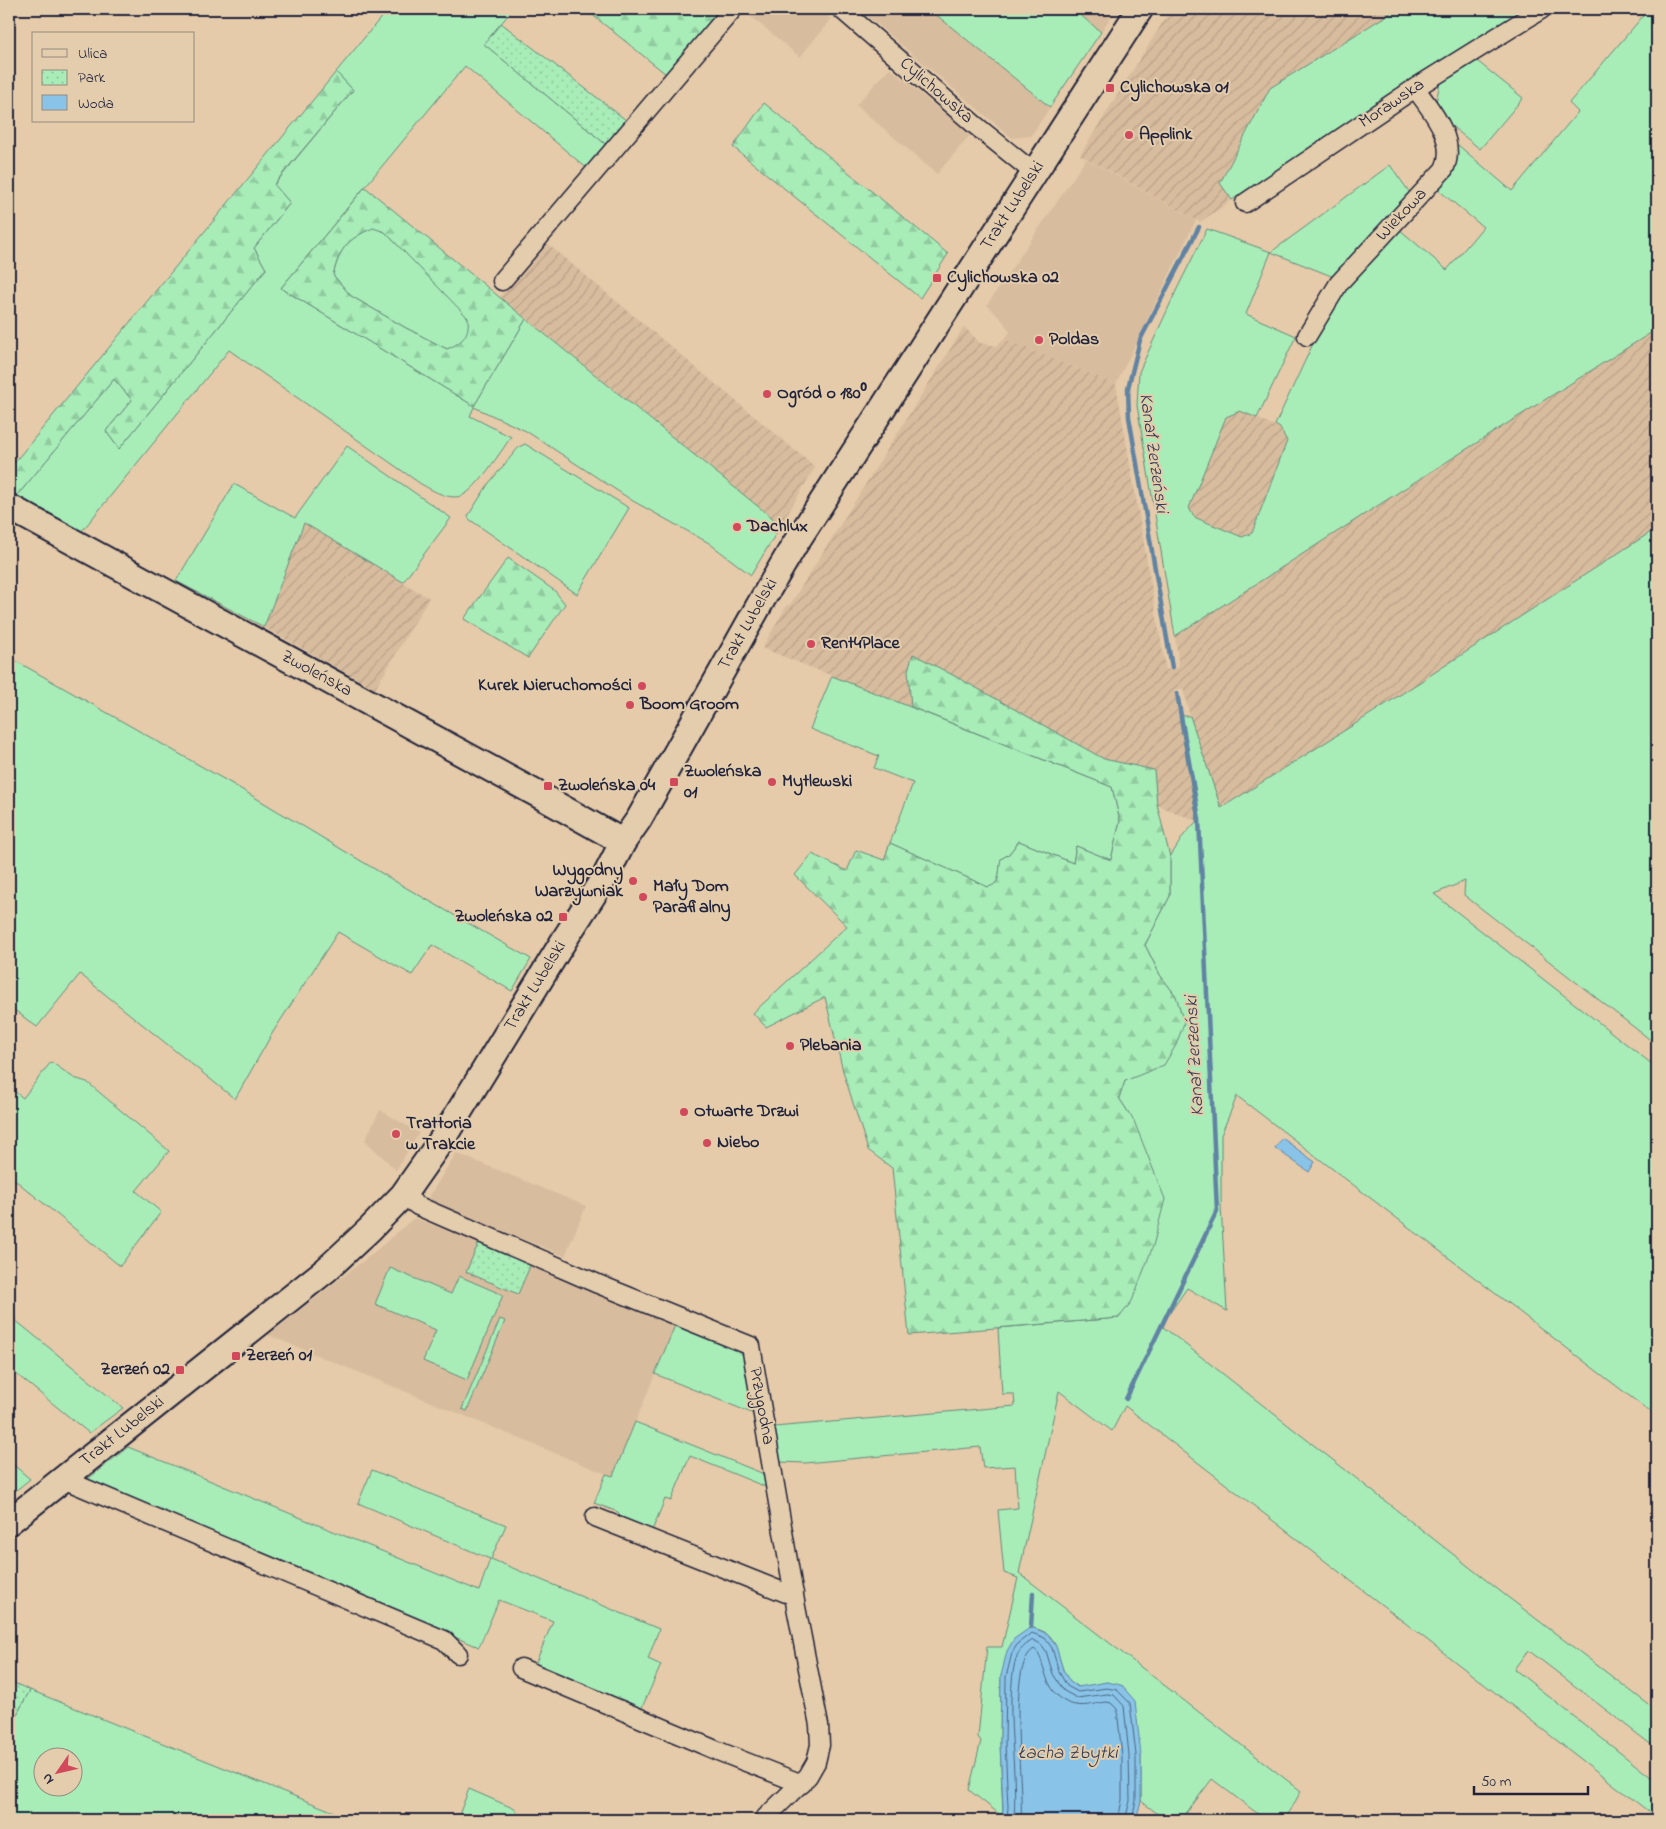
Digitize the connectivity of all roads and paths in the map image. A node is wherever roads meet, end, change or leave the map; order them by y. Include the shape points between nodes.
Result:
1 (734, 9) edge
2 (841, 9) edge
3 (1140, 9) edge
4 (1542, 9) edge
5 (1416, 88) junction
6 (1033, 172) junction
7 (1245, 203) dead end
8 (502, 282) dead end
9 (1307, 336) dead end
10 (9, 507) edge
11 (623, 842) junction
12 (403, 1194) junction
13 (63, 1478) junction
14 (595, 1517) dead end
15 (9, 1522) edge
16 (794, 1593) junction
17 (458, 1654) dead end
18 (522, 1668) dead end
19 (802, 1784) junction
20 (763, 1820) edge

1 - 8 street
2 - 6 street, Cylichowska
3 - 6 street, Trakt Lubelski
4 - 5 street, Morawska
5 - 7 street, Morawska
5 - 9 street, Wiekowa via 1444,133 1448,162 1339,284
6 - 11 street, Trakt Lubelski via 791,551 639,820
10 - 11 street, Zwoleńska
11 - 12 street, Trakt Lubelski via 606,875 443,1138
12 - 13 street, Trakt Lubelski via 326,1270
12 - 16 street, Przygodna via 418,1206 751,1346
13 - 15 street, Trakt Lubelski
13 - 17 street via 444,1640
14 - 16 street via 786,1593
16 - 19 street, Przygodna via 820,1745 816,1762
18 - 19 street
19 - 20 street, Przygodna

